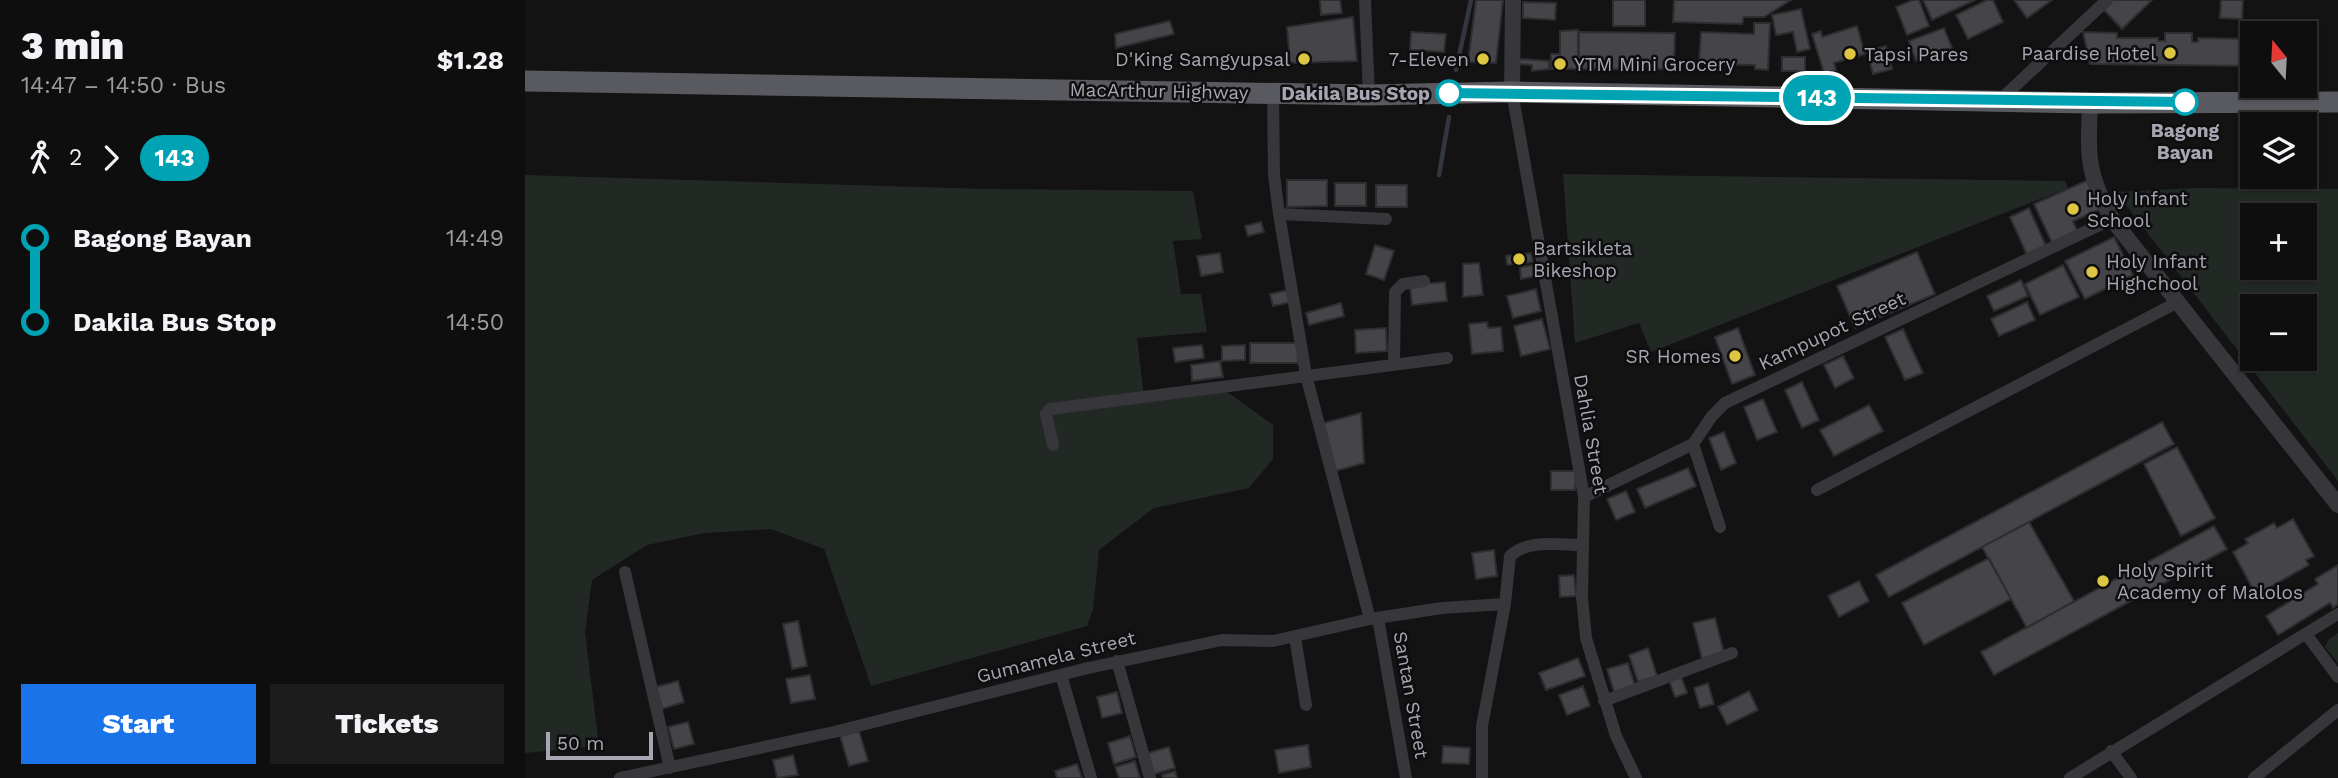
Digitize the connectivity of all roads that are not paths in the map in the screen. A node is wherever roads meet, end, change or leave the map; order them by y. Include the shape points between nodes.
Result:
1 (1365, 0) edge
2 (1513, 0) edge
3 (2107, 0) edge
4 (525, 81) edge
5 (1512, 92) junction
6 (1273, 93) junction
7 (1369, 94) junction
8 (1997, 102) junction
9 (2338, 102) edge
10 (2090, 103) junction
11 (1279, 214) junction
12 (1386, 219) dead end
13 (2112, 219) junction
14 (1424, 281) dead end
15 (2178, 302) junction
16 (1447, 358) dead end
17 (1394, 363) junction
18 (1306, 375) junction
19 (1693, 444) junction
20 (1053, 445) dead end
21 (1817, 489) dead end
22 (1584, 497) junction
23 (2338, 505) edge
24 (1720, 527) dead end
25 (1582, 545) junction
26 (625, 572) dead end
27 (1505, 604) junction
28 (2338, 614) edge
29 (1374, 619) junction
30 (2306, 634) junction
31 (1295, 637) junction
32 (1732, 653) dead end
33 (1118, 661) junction
34 (1061, 675) junction
35 (2338, 677) edge
36 (1604, 701) junction
37 (1306, 705) dead end
38 (2338, 710) edge
39 (2111, 751) junction
40 (670, 768) junction
41 (620, 778) edge
42 (1091, 778) edge
43 (1150, 778) edge
44 (1406, 778) edge
45 (1482, 778) edge
46 (1636, 778) edge
47 (2070, 778) edge
48 (2131, 778) edge
49 (2254, 778) edge

1 - 7 street
2 - 5 street
3 - 8 street
4 - 6 highway, MacArthur Highway
5 - 7 highway, MacArthur Highway
5 - 8 highway, MacArthur Highway
5 - 22 street, Dahlia Street
6 - 7 highway, MacArthur Highway
6 - 11 street, Santan Street
8 - 10 highway, MacArthur Highway
9 - 10 highway, MacArthur Highway
10 - 13 street via 2088,163
11 - 12 street
11 - 18 street, Santan Street
13 - 15 street
13 - 19 street, Kampupot Street via 1725,403
14 - 17 street via 1403,285 1395,292
15 - 21 street
15 - 23 street
16 - 17 street
17 - 18 street
18 - 20 street via 1049,409 1046,414
18 - 29 street, Santan Street
19 - 22 street, Kampupot Street
19 - 24 street
22 - 25 street, Dahlia Street
25 - 27 street via 1519,548 1510,556
25 - 36 street, Dahlia Street via 1586,638
26 - 40 street
27 - 29 street, Gumamela Street
27 - 45 street via 1483,718
28 - 30 street
29 - 31 street, Gumamela Street
29 - 44 street, Santan Street
30 - 35 street
30 - 39 street
31 - 33 street, Gumamela Street via 1222,640
31 - 37 street
32 - 36 street
33 - 34 street, Gumamela Street
33 - 43 street
34 - 40 street, Gumamela Street
34 - 42 street
36 - 46 street, Dahlia Street
38 - 49 street
39 - 47 street
39 - 48 street
40 - 41 street, Gumamela Street

